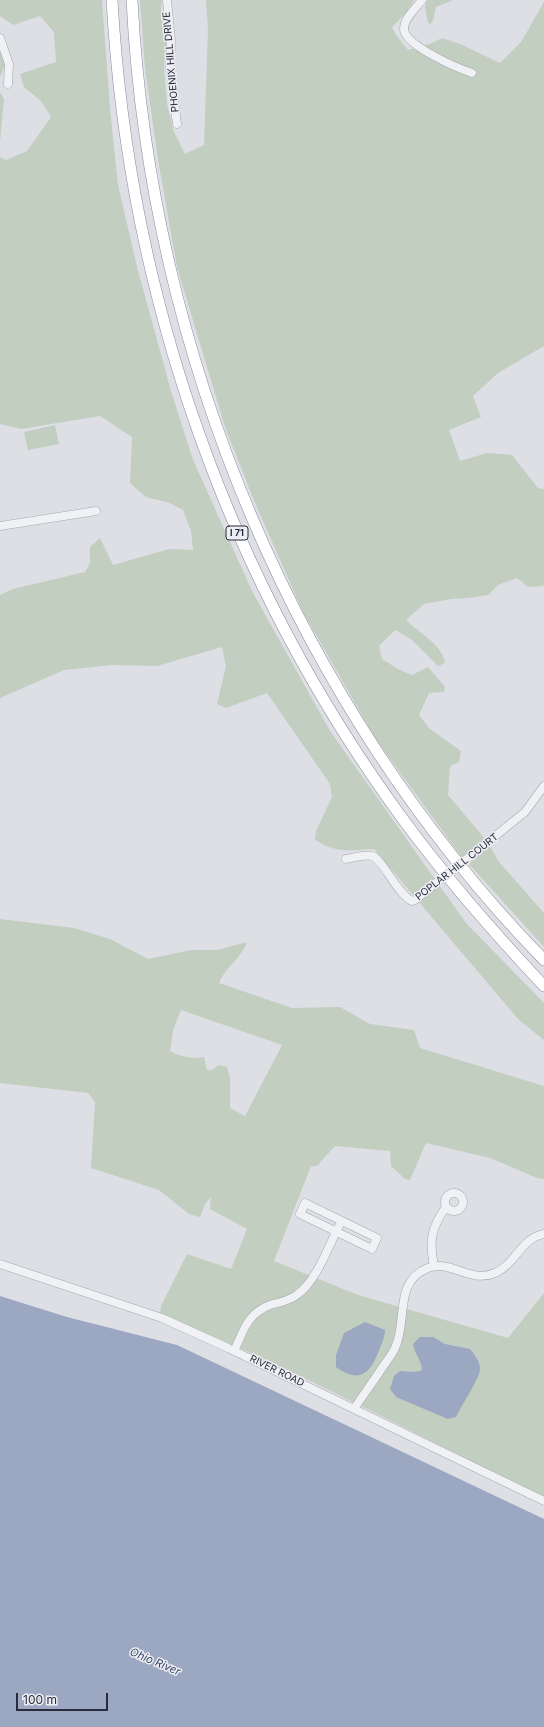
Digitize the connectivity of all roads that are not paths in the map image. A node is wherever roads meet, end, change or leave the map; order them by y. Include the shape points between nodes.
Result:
1 (112, 0) edge
2 (132, 0) edge
3 (167, 0) edge
4 (422, 0) edge
5 (0, 38) edge
6 (472, 73) dead end
7 (8, 84) dead end
8 (177, 124) dead end
9 (96, 511) dead end
10 (0, 526) edge
11 (544, 786) edge
12 (346, 859) dead end
13 (544, 960) edge
14 (544, 986) edge
15 (446, 1207) dead end
16 (342, 1221) junction
17 (336, 1231) junction
18 (544, 1234) edge
19 (0, 1264) edge
20 (434, 1266) junction
21 (234, 1351) junction
22 (354, 1409) junction
23 (544, 1500) edge

1 - 14 highway, I 71 via 125,131 146,250 176,368 194,424 229,514 284,628 365,764 433,859 471,906
2 - 13 highway, I 71 via 141,106 150,170 167,256 196,364 248,508 296,612 364,729 404,789 479,888
3 - 8 street, PHOENIX HILL DRIVE via 171,41 170,68
4 - 6 street via 406,21 404,32 407,37 422,49
5 - 7 street via 9,64
9 - 10 street
11 - 12 street, POPLAR HILL COURT, bridge via 525,812 415,900 412,901 401,893 376,858 368,856
15 - 20 street via 433,1232 431,1251
16 - 17 street
16 - 17 street via 377,1238 372,1249
16 - 17 street via 305,1203 300,1214
17 - 21 street via 307,1286 291,1299 253,1314
18 - 20 street via 532,1237 508,1264 487,1276 472,1276 446,1266
19 - 21 street, RIVER ROAD via 158,1317
20 - 22 street via 415,1275 406,1288 402,1301 399,1338 394,1350
21 - 22 street, RIVER ROAD
22 - 23 street, RIVER ROAD

